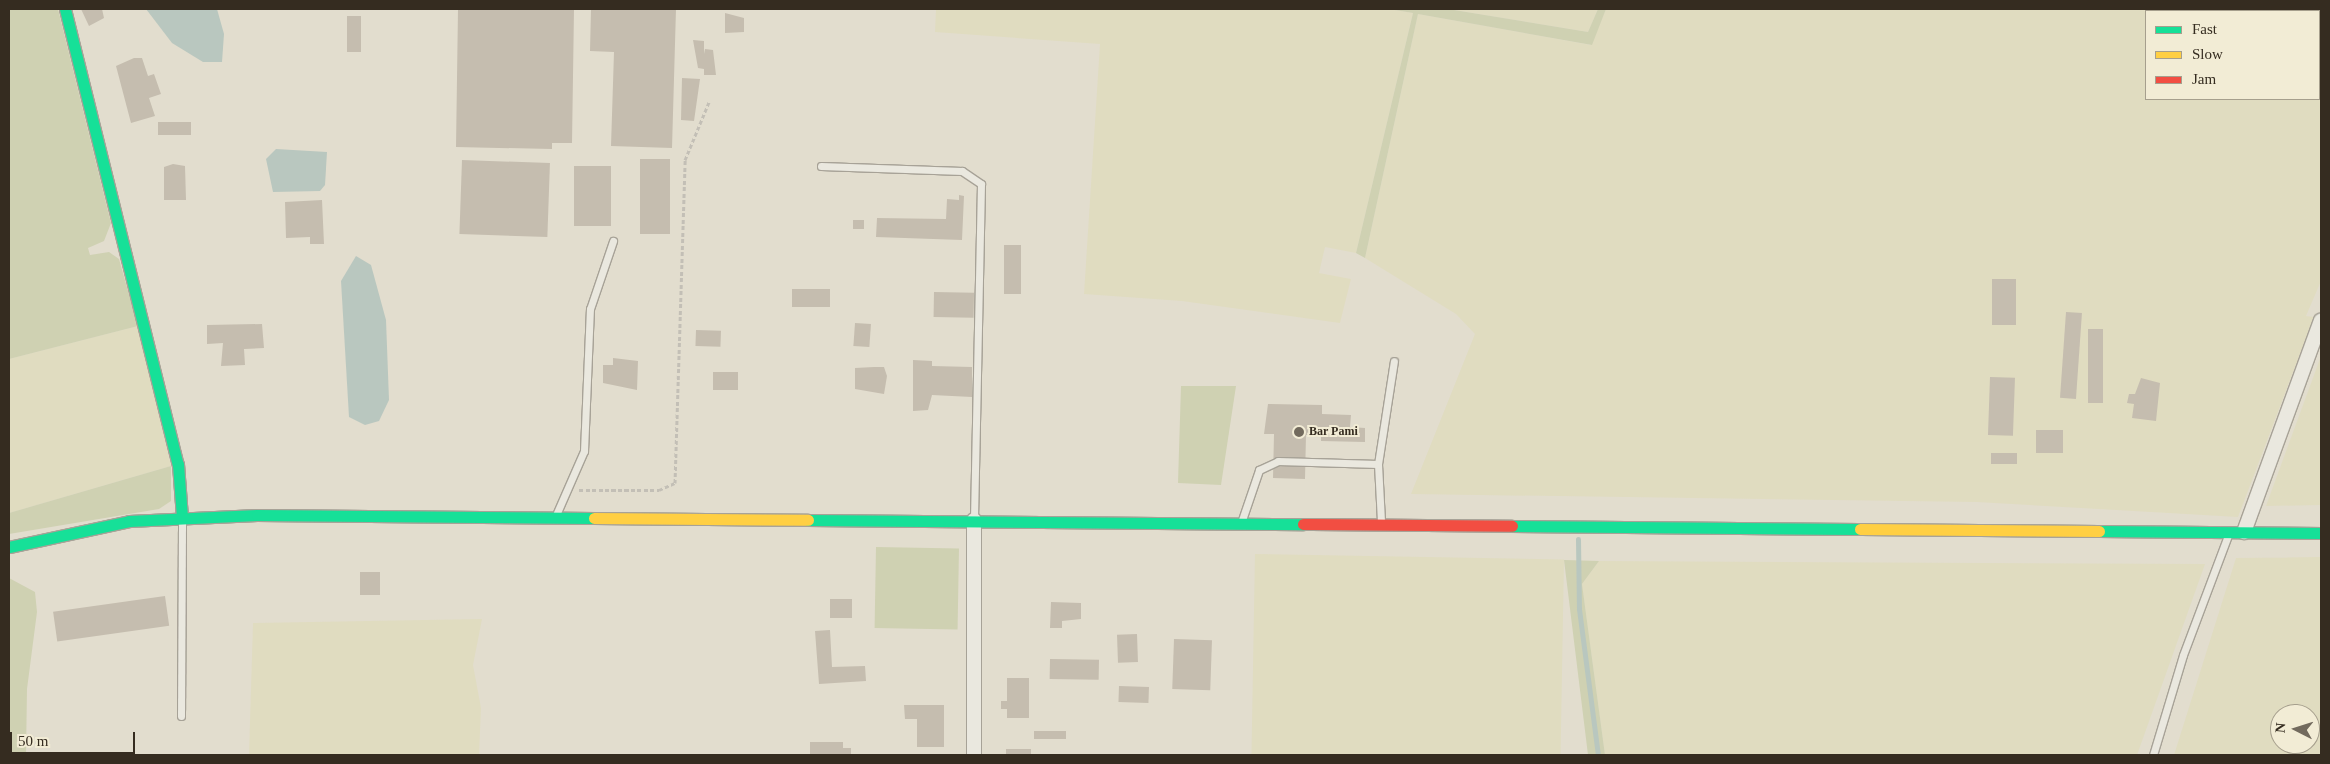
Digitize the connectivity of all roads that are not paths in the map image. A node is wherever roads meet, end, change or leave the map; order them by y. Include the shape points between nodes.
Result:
1 (65, 9) edge
2 (821, 166) dead end
3 (614, 241) dead end
4 (2321, 320) edge
5 (1394, 361) dead end
6 (1378, 464) junction
7 (556, 515) junction
8 (182, 517) junction
9 (974, 520) junction
10 (1242, 523) junction
11 (1381, 524) junction
12 (2229, 532) junction
13 (2244, 532) junction
14 (2321, 533) edge
15 (9, 547) edge
16 (180, 716) dead end
17 (974, 755) edge
18 (2153, 755) edge

1 - 8 main road via 178,464
2 - 9 lane via 962,171 981,184
3 - 7 lane via 590,309 584,451
4 - 13 street
5 - 6 lane
6 - 10 lane via 1268,464 1254,482
6 - 11 lane
7 - 8 main road
7 - 9 main road
8 - 15 main road via 76,530
8 - 16 lane
9 - 10 main road
9 - 17 street
10 - 11 main road
11 - 12 main road
12 - 13 main road
12 - 18 lane via 2184,655
13 - 14 main road

